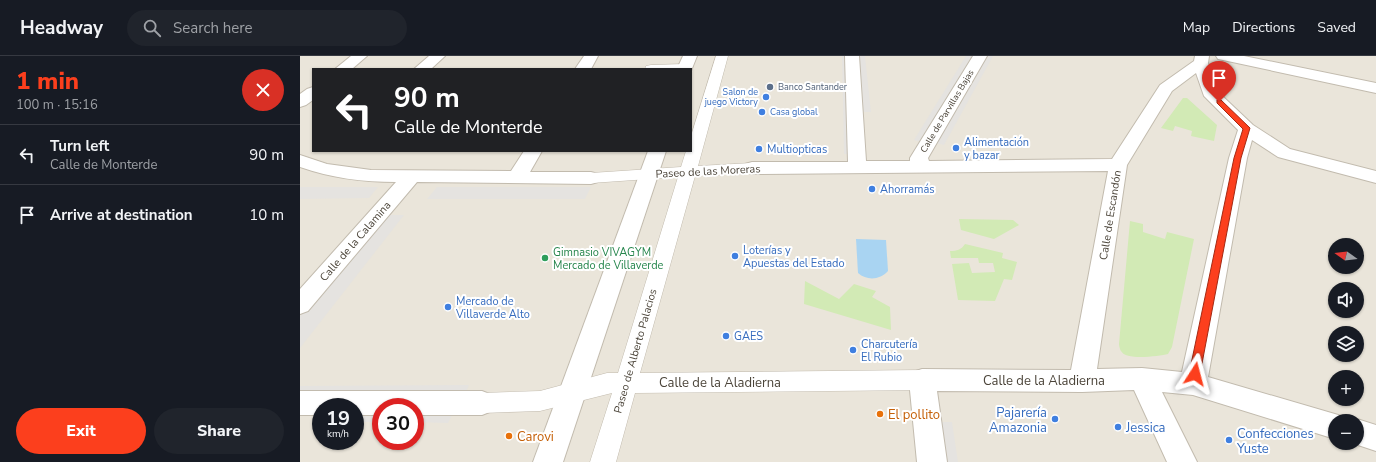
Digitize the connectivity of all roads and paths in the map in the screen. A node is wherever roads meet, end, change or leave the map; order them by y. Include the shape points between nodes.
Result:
1 (360, 56) edge
2 (438, 56) edge
3 (591, 56) edge
4 (722, 56) edge
5 (852, 56) edge
6 (980, 56) edge
7 (1223, 56) edge
8 (1201, 60) edge
9 (687, 64) edge
10 (344, 68) edge
11 (423, 68) edge
12 (584, 68) edge
13 (658, 68) edge
14 (1376, 88) edge
15 (312, 93) edge
16 (300, 102) edge
17 (1247, 128) junction
18 (532, 152) edge
19 (657, 152) edge
20 (307, 158) edge
21 (1118, 165) junction
22 (857, 167) junction
23 (920, 167) junction
24 (752, 168) joint
25 (688, 170) junction
26 (648, 175) junction
27 (1376, 176) edge
28 (410, 177) junction
29 (517, 177) junction
30 (591, 178) joint
31 (300, 305) edge
32 (1142, 379) junction
33 (922, 380) junction
34 (1082, 381) junction
35 (626, 383) junction
36 (1193, 384) junction
37 (572, 391) junction
38 (300, 403) edge
39 (482, 403) joint
40 (1328, 424) edge
41 (1364, 434) edge
42 (1376, 438) edge
43 (548, 462) edge
44 (602, 462) edge
45 (932, 462) edge
46 (1182, 462) edge

1 - 10 street
2 - 11 street
3 - 12 street
4 - 25 street, Paseo de Alberto Palacios
5 - 22 street
6 - 23 street, Calle de Parvillas Bajas via 919,158
7 - 14 street
8 - 17 street via 1210,93
8 - 21 street, Calle de Escandón via 1166,88
9 - 13 street
15 - 16 street
17 - 27 street via 1284,152
17 - 36 street via 1238,158
18 - 29 street
19 - 26 street
20 - 28 street, Paseo de las Moreras via 324,169 371,176
21 - 23 street, Paseo de las Moreras
21 - 34 street, Calle de Escandón
22 - 23 street, Paseo de las Moreras
22 - 24 street, Paseo de las Moreras
24 - 25 street, Paseo de las Moreras
25 - 26 street, Paseo de las Moreras
25 - 35 street, Paseo de Alberto Palacios
26 - 30 street, Paseo de las Moreras
26 - 37 street
28 - 29 street, Paseo de las Moreras
28 - 31 street, Calle de la Calamina
29 - 30 street, Paseo de las Moreras
32 - 34 street, Calle de la Aladierna
32 - 36 street, Calle de la Aladierna
32 - 46 street
33 - 34 street, Calle de la Aladierna
33 - 35 street, Calle de la Aladierna
33 - 45 street
35 - 37 street, Calle de la Aladierna via 607,383
35 - 44 street, Paseo de Alberto Palacios
36 - 40 street, Calle de la Aladierna
37 - 39 street, Calle de la Aladierna via 540,401
37 - 43 street
38 - 39 street, Calle de la Aladierna
41 - 42 street

